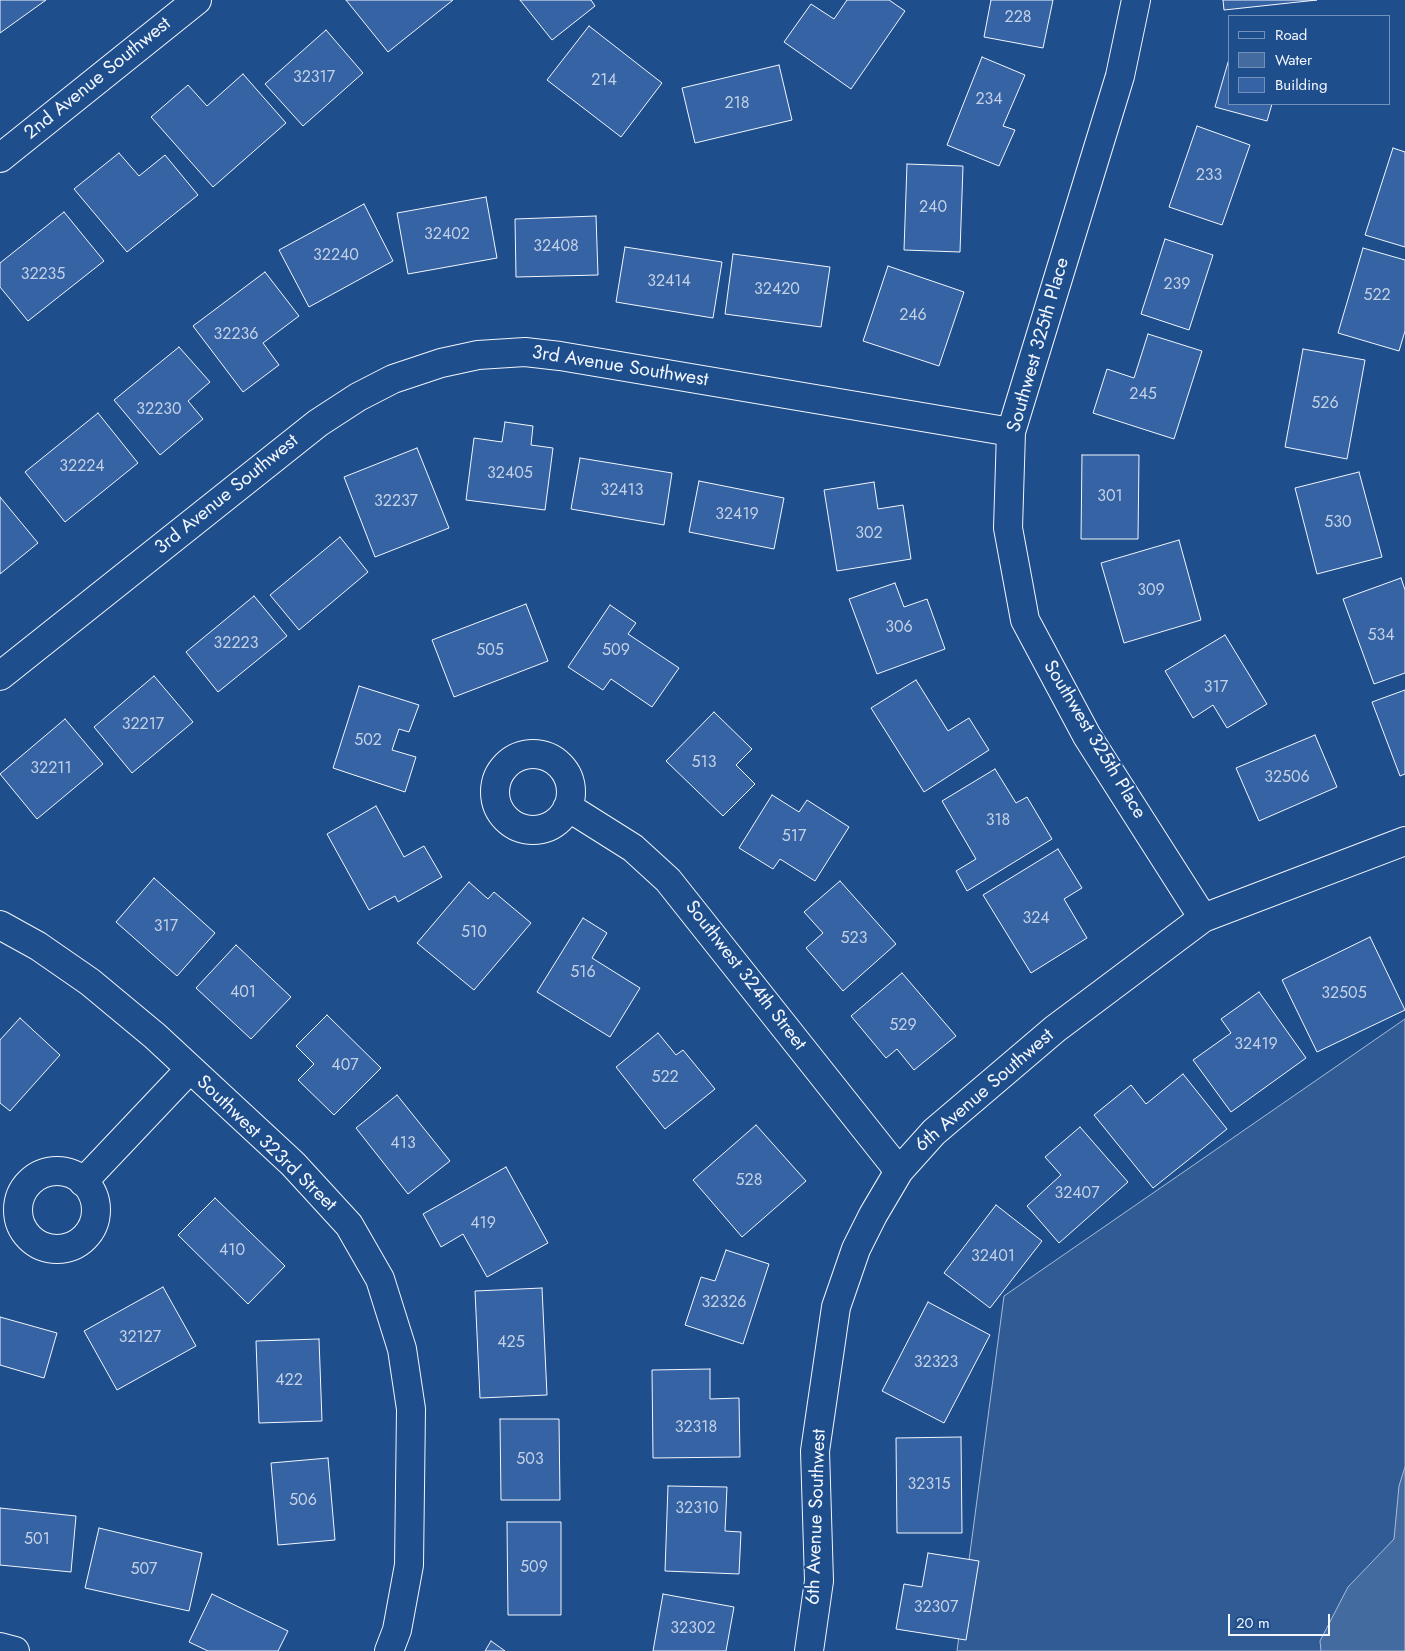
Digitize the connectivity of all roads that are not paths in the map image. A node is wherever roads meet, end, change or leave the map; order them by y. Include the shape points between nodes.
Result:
1 (197, 0) edge
2 (1136, 0) edge
3 (0, 158) edge
4 (1011, 432) junction
5 (0, 676) edge
6 (568, 808) dead end
7 (1405, 841) edge
8 (1203, 918) junction
9 (0, 925) edge
10 (189, 1070) junction
11 (899, 1171) junction
12 (83, 1182) dead end
13 (0, 1647) edge
14 (14, 1651) edge
15 (389, 1651) edge
16 (809, 1651) edge

1 - 3 street, 2nd Avenue Southwest
2 - 4 street, Southwest 325th Place via 1120,76
4 - 5 street, 3rd Avenue Southwest via 552,355 525,352 441,363 393,379 318,423
4 - 8 street, Southwest 325th Place via 1008,528 1025,620 1087,736
6 - 11 street, Southwest 324th Street via 633,848 668,880
7 - 8 street, 6th Avenue Southwest
8 - 11 street, 6th Avenue Southwest via 1048,1036 934,1132
9 - 10 street, Southwest 323rd Street via 38,946 90,982 155,1036
10 - 12 street
10 - 15 street, Southwest 323rd Street via 293,1164 349,1225 380,1279 402,1349 411,1409 408,1565 397,1630
11 - 16 street, 6th Avenue Southwest via 856,1248 836,1307 815,1451 819,1581
13 - 14 street

